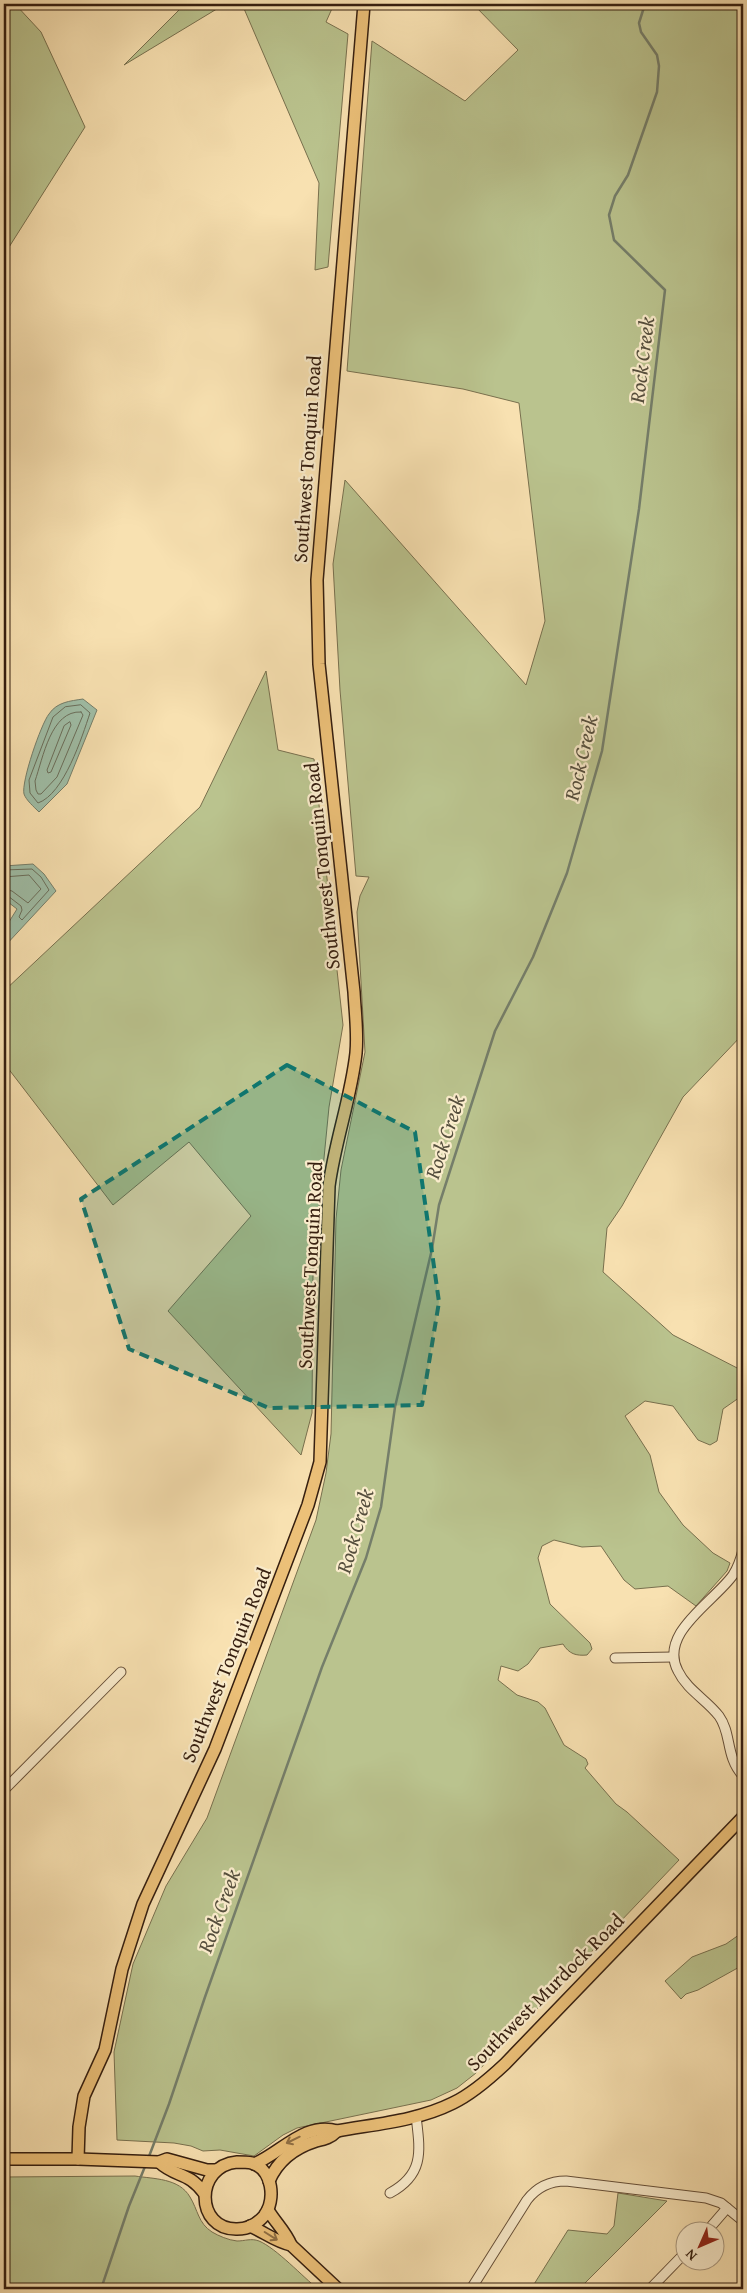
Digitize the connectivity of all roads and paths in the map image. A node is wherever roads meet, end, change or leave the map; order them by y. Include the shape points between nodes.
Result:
1 (364, 4) edge
2 (743, 1550) edge
3 (672, 1657) junction
4 (615, 1658) dead end
5 (121, 1672) dead end
6 (743, 1776) edge
7 (4, 1790) edge
8 (743, 1816) edge
9 (416, 2116) junction
10 (337, 2131) junction
11 (4, 2159) edge
12 (78, 2159) junction
13 (159, 2162) junction
14 (254, 2164) junction
15 (217, 2170) junction
16 (269, 2181) junction
17 (390, 2193) dead end
18 (204, 2194) junction
19 (727, 2208) junction
20 (268, 2210) junction
21 (717, 2220) edge
22 (743, 2220) edge
23 (250, 2226) junction
24 (291, 2246) junction
25 (674, 2264) edge
26 (338, 2289) edge
27 (471, 2289) edge
28 (650, 2289) edge

1 - 12 main road, Southwest Tonquin Road via 317,580 319,664 354,992 356,1038 328,1203 320,1462 306,1512 215,1749 143,1904 120,1977 105,2050 84,2096 78,2127
2 - 3 street via 734,1573 676,1640
3 - 4 street
3 - 6 street via 685,1683 720,1717 729,1752
5 - 7 street
8 - 9 main road, Southwest Murdock Road via 495,2074 458,2100
9 - 10 main road, Southwest Murdock Road
9 - 17 street via 420,2151 415,2168 403,2186
10 -> 14 main road, Southwest Murdock Road via 327,2128 308,2134
10 - 16 main road, Southwest Murdock Road via 328,2139 303,2146 283,2158
11 - 12 main road
12 - 13 main road
13 - 15 main road via 167,2159
13 - 18 main road via 166,2169 192,2179
14 - 15 main road via 229,2163
14 - 16 main road
15 - 18 main road
16 - 20 main road via 271,2196
18 - 23 main road via 213,2220 226,2228
19 - 21 street
19 - 22 street
19 - 27 street via 706,2198 576,2182 550,2183 527,2200
20 - 23 main road
20 - 24 main road via 287,2235
23 -> 24 main road
24 - 26 main road
25 - 28 street

